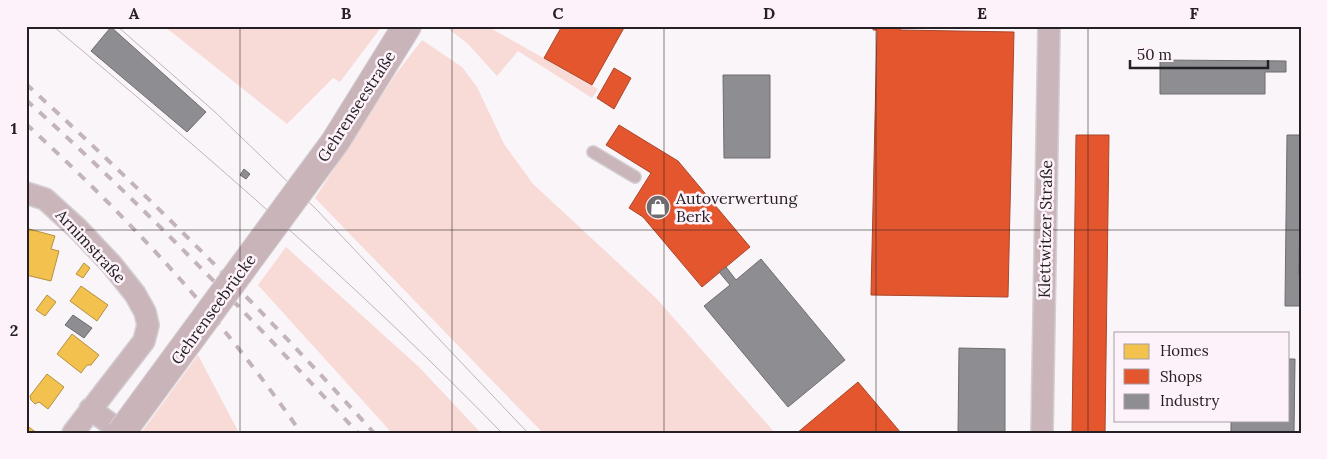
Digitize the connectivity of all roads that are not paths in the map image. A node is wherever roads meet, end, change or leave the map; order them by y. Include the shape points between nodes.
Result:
1 (407, 26) edge
2 (1049, 26) edge
3 (593, 152) dead end
4 (635, 177) dead end
5 (304, 184) joint
6 (26, 193) edge
7 (90, 409) junction
8 (73, 433) edge
9 (122, 433) edge
10 (1042, 433) edge

1 - 5 main road, Gehrenseestraße via 335,142
2 - 10 street, Klettwitzer Straße
3 - 4 lane
5 - 9 main road, Gehrenseebrücke, bridge
6 - 7 street, Arnimstraße via 45,198 78,229 112,265 145,312 148,325 144,341
7 - 8 street
7 - 9 street

